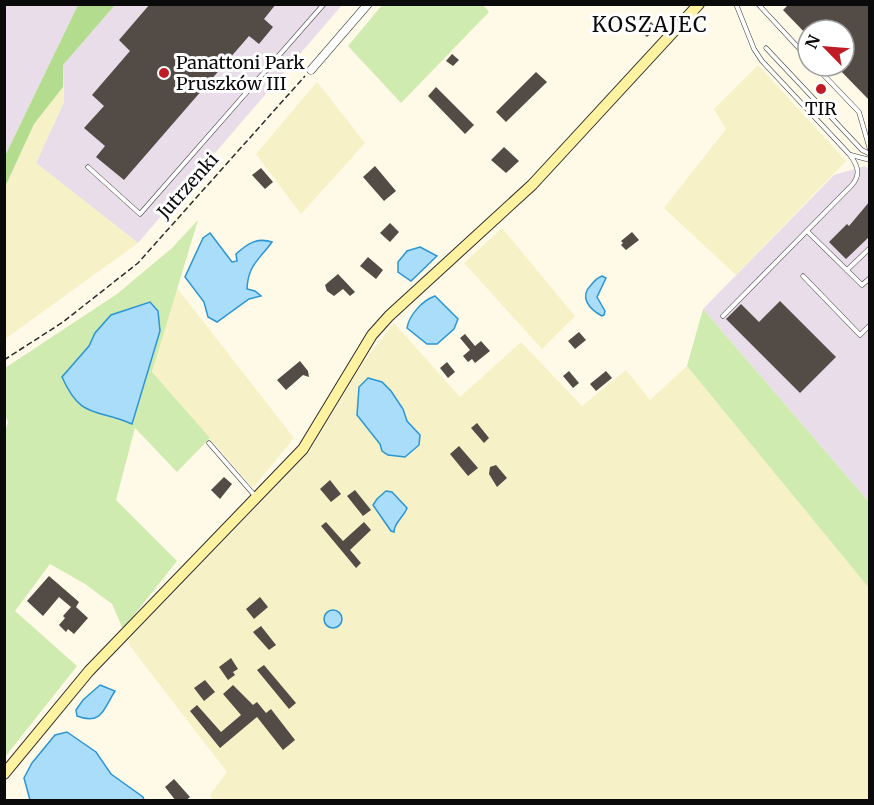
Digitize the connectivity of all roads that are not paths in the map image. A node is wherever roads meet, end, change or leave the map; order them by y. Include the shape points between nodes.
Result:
1 (324, 4) edge
2 (368, 4) edge
3 (699, 4) edge
4 (736, 4) edge
5 (758, 4) edge
6 (796, 45) edge
7 (766, 48) dead end
8 (311, 70) road end
9 (826, 78) edge
10 (870, 152) edge
11 (850, 155) junction
12 (870, 160) edge
13 (88, 167) dead end
14 (807, 231) junction
15 (870, 248) edge
16 (847, 270) junction
17 (803, 276) dead end
18 (870, 278) edge
19 (723, 316) dead end
20 (870, 325) edge
21 (208, 443) dead end
22 (256, 498) junction
23 (4, 774) edge

1 - 13 lane via 140,214
2 - 8 street
3 - 22 street via 532,185 388,316 372,335 303,449
4 - 11 lane via 748,38 762,61
5 - 6 lane
7 - 10 lane via 862,150
9 - 10 lane via 859,112
11 - 12 lane
11 - 14 lane via 858,168 856,180
14 - 16 lane
14 - 19 lane
15 - 16 lane
16 - 18 lane via 862,285
17 - 20 lane via 860,335
21 - 22 lane
22 - 23 street via 89,671

